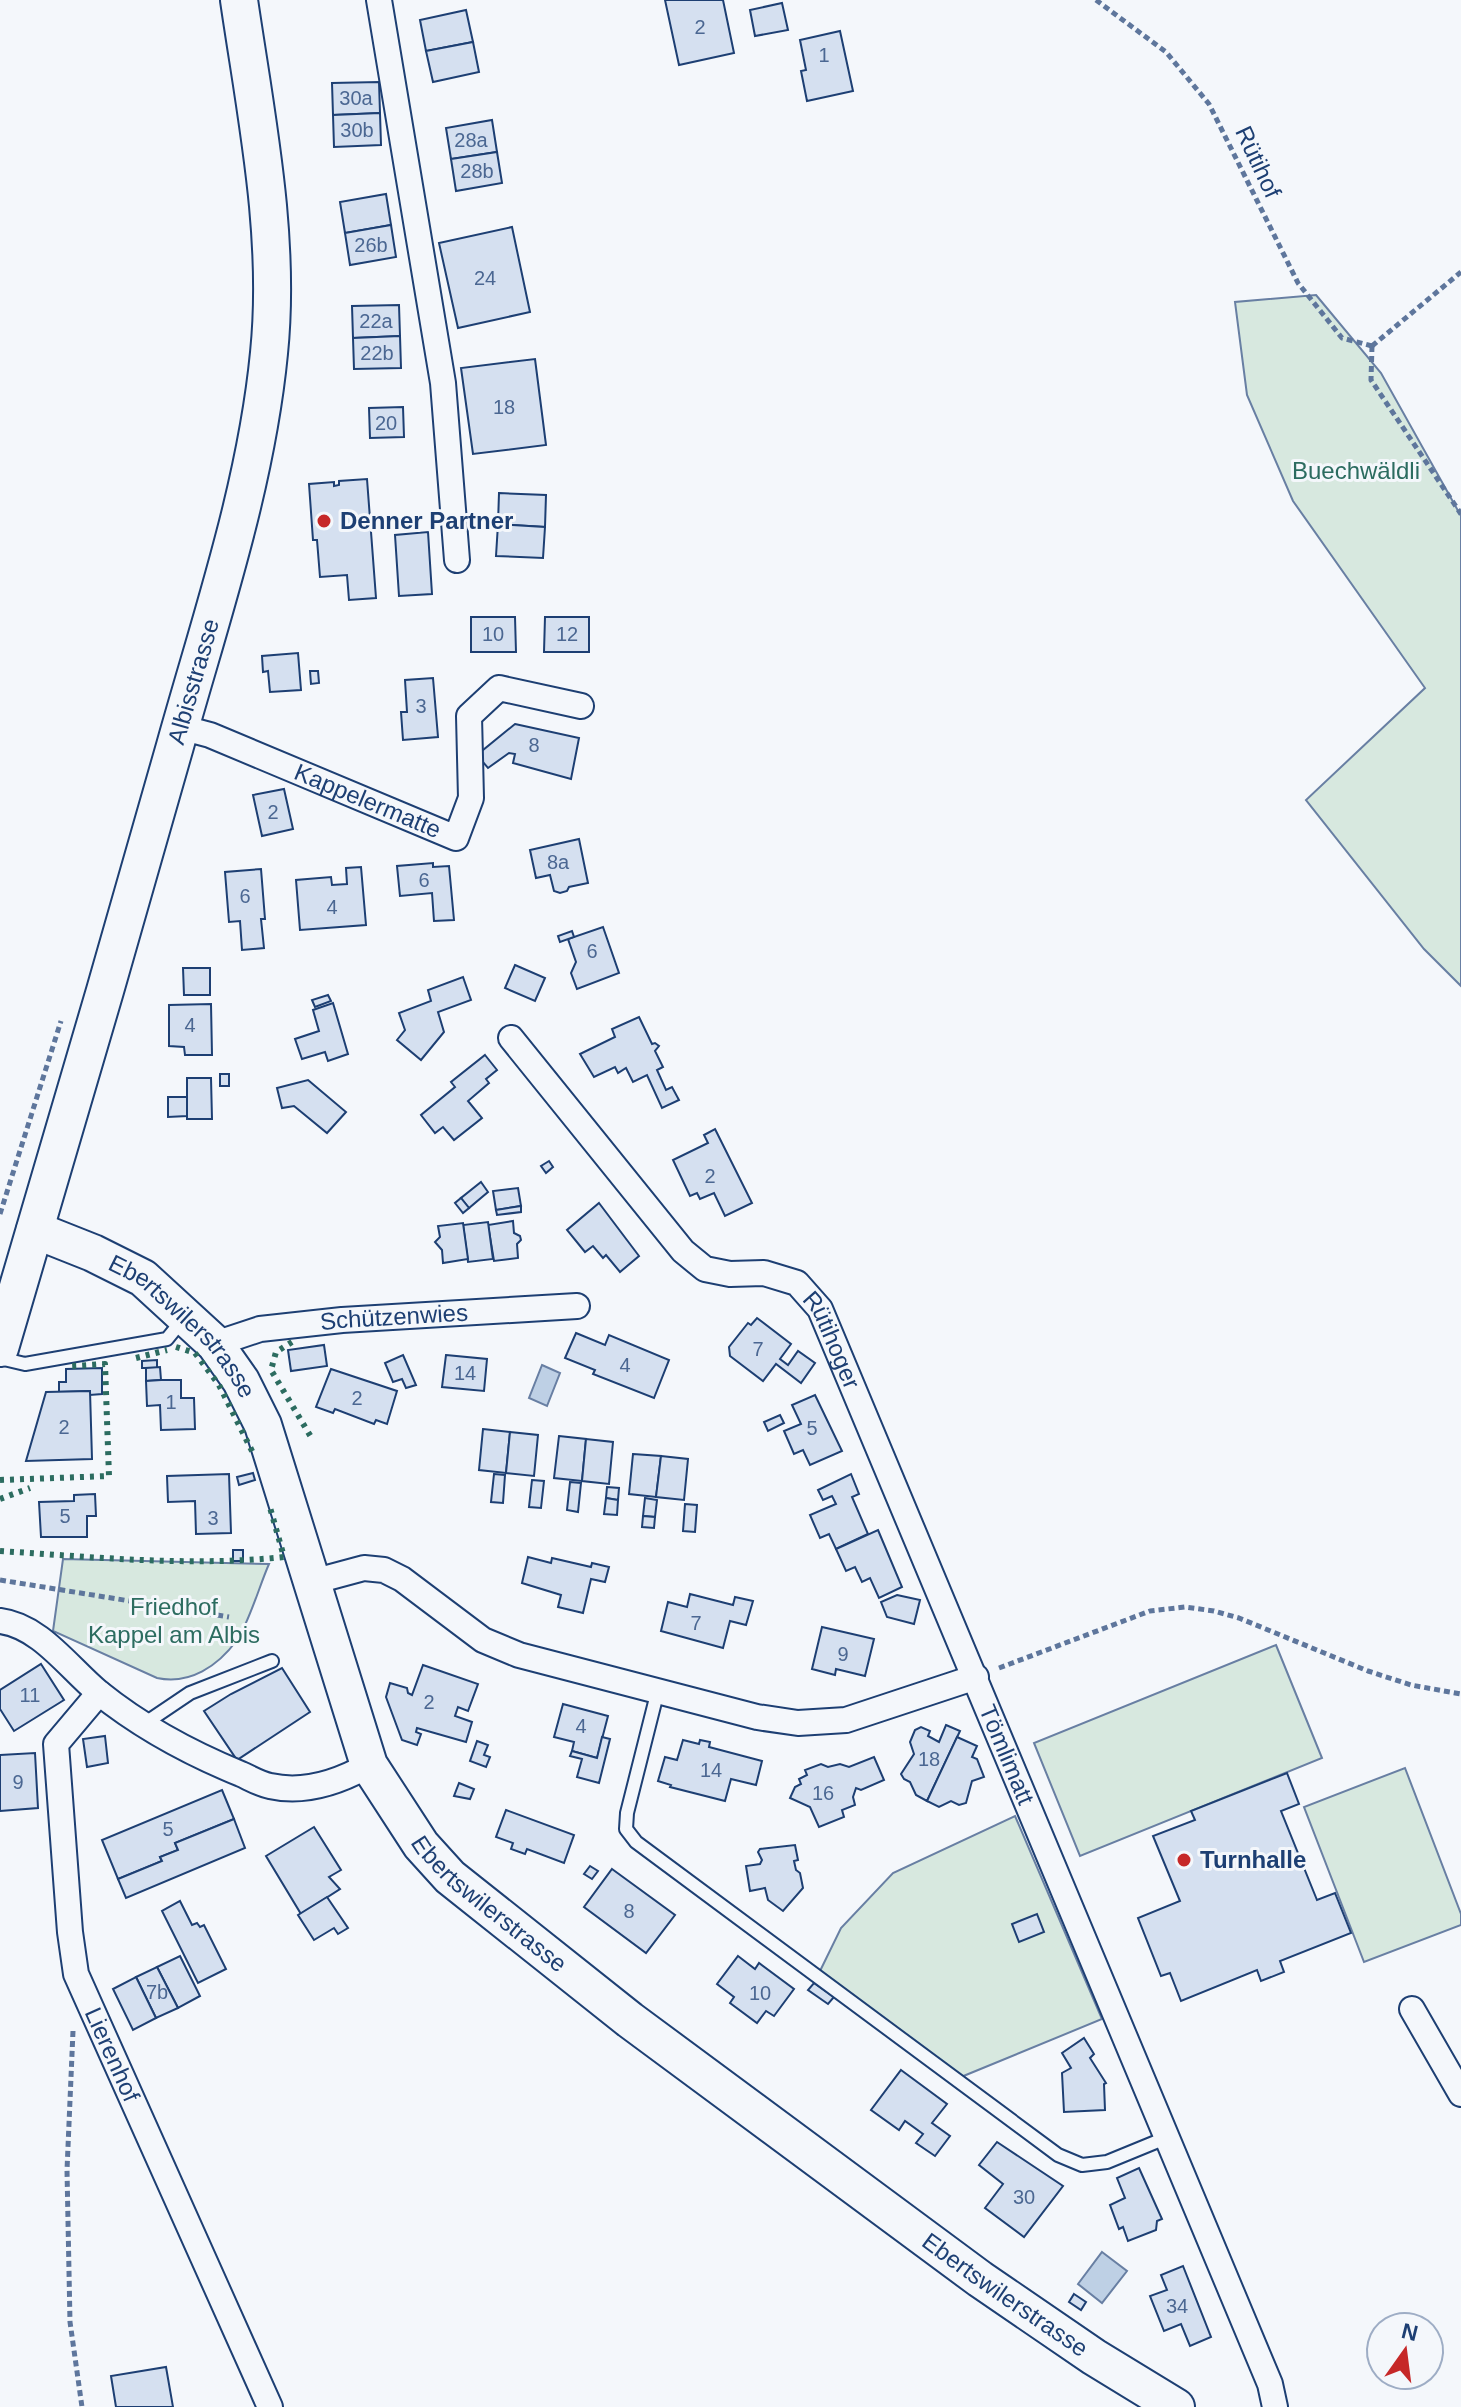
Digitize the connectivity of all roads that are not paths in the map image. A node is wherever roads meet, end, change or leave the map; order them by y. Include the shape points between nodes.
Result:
1 (239, 0) edge
2 (379, 0) edge
3 (457, 560) dead end
4 (581, 706) dead end
5 (180, 727) junction
6 (511, 1038) dead end
7 (35, 1230) junction
8 (577, 1306) dead end
9 (186, 1316) junction
10 (215, 1344) junction
11 (0, 1348) edge
12 (0, 1358) edge
13 (312, 1582) junction
14 (0, 1621) edge
15 (272, 1661) dead end
16 (976, 1677) junction
17 (658, 1690) junction
18 (99, 1693) junction
19 (144, 1724) junction
20 (369, 1765) junction
21 (1412, 2009) dead end
22 (1461, 2094) edge
23 (1168, 2136) junction
24 (270, 2407) edge
25 (1176, 2407) edge
26 (1275, 2407) edge

1 - 5 street, Albisstrasse via 270,230 270,351 241,511
2 - 3 street via 443,383
4 - 5 street, Kappelermatte via 499,688 469,716 471,798 456,838
5 - 7 street, Albisstrasse
6 - 16 street, Rütihoger via 683,1251 705,1269 764,1273 797,1283 820,1309
7 - 9 street, Ebertswilerstrasse via 143,1278
7 - 11 street, Albisstrasse
8 - 10 street, Schützenwies via 342,1320 260,1329
9 - 10 street, Ebertswilerstrasse
9 - 12 lane via 167,1339 25,1364
10 - 13 street, Ebertswilerstrasse via 263,1425
13 - 17 street, Tömlimatt via 364,1568 384,1570 483,1640 519,1655
13 - 20 street, Ebertswilerstrasse
14 - 18 street via 30,1631
15 - 19 lane via 190,1693
16 - 17 street, Tömlimatt via 846,1720 798,1723
16 - 23 street, Tömlimatt
17 - 23 lane via 627,1813 626,1829 636,1842 1058,2155 1082,2165 1107,2162
18 - 19 street
18 - 24 street, Lierenhof via 56,1744 76,1974
19 - 20 street via 269,1786 334,1783
20 - 25 street, Ebertswilerstrasse via 421,1845 479,1903 980,2279
21 - 22 street
23 - 26 street, Tömlimatt

